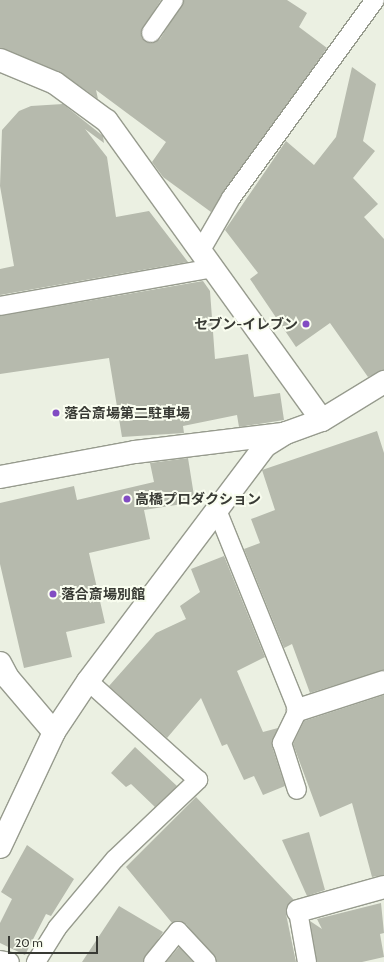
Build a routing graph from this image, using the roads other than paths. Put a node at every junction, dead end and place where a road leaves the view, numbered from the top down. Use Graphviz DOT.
graph roads {
  1 [pos="174,0"];
  2 [pos="375,0"];
  3 [pos="151,32"];
  4 [pos="0,60"];
  5 [pos="201,250"];
  6 [pos="214,268"];
  7 [pos="0,306"];
  8 [pos="384,382"];
  9 [pos="322,420"];
  10 [pos="286,433"];
  11 [pos="0,477"];
  12 [pos="217,510"];
  13 [pos="0,662"];
  14 [pos="88,682"];
  15 [pos="384,682"];
  16 [pos="298,710"];
  17 [pos="54,732"];
  18 [pos="297,790"];
  19 [pos="0,847"];
  20 [pos="384,887"];
  21 [pos="298,911"];
  22 [pos="0,960"];
  23 [pos="10,962"];
  24 [pos="36,962"];
  25 [pos="153,962"];
  26 [pos="207,962"];
  27 [pos="307,962"];
  1 -- 3 [label="lane"];
  2 -- 5 [label="lane"];
  4 -- 5 [label="street"];
  5 -- 6 [label="street"];
  6 -- 7 [label="lane"];
  6 -- 9 [label="street"];
  8 -- 9 [label="street"];
  9 -- 10 [label="street"];
  10 -- 11 [label="street"];
  10 -- 12 [label="street"];
  12 -- 14 [label="street"];
  12 -- 16 [label="lane"];
  13 -- 17 [label="street"];
  14 -- 17 [label="street"];
  14 -- 24 [label="lane"];
  15 -- 16 [label="street"];
  16 -- 18 [label="lane"];
  17 -- 19 [label="street"];
  20 -- 21 [label="street"];
  21 -- 27 [label="lane"];
  22 -- 23 [label="lane"];
  25 -- 26 [label="lane"];
}
